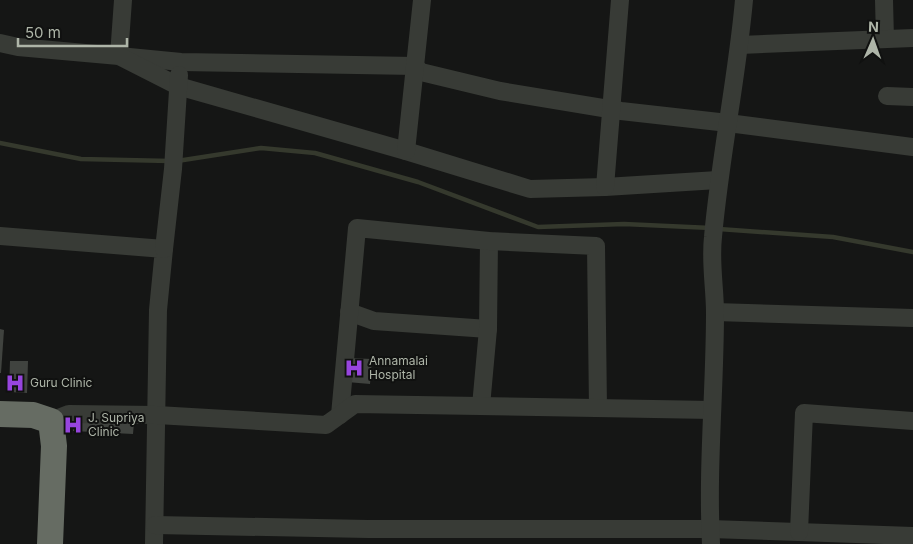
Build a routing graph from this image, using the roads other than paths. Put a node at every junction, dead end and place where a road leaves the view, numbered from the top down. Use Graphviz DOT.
graph roads {
  1 [pos="123,0"];
  2 [pos="422,0"];
  3 [pos="620,0"];
  4 [pos="744,0"];
  5 [pos="884,0"];
  6 [pos="913,38"];
  7 [pos="885,39"];
  8 [pos="0,43"];
  9 [pos="740,45"];
  10 [pos="119,56"];
  11 [pos="181,62"];
  12 [pos="415,66"];
  13 [pos="178,86"];
  14 [pos="887,96"];
  15 [pos="913,97"];
  16 [pos="611,109"];
  17 [pos="728,123"];
  18 [pos="913,147"];
  19 [pos="406,151"];
  20 [pos="718,180"];
  21 [pos="605,187"];
  22 [pos="0,236"];
  23 [pos="489,241"];
  24 [pos="164,249"];
  25 [pos="350,312"];
  26 [pos="715,312"];
  27 [pos="913,318"];
  28 [pos="488,329"];
  29 [pos="481,406"];
  30 [pos="598,408"];
  31 [pos="712,410"];
  32 [pos="0,414"];
  33 [pos="157,415"];
  34 [pos="340,415"];
  35 [pos="51,421"];
  36 [pos="913,421"];
  37 [pos="155,525"];
  38 [pos="799,532"];
  39 [pos="710,536"];
  40 [pos="913,536"];
  41 [pos="50,544"];
  42 [pos="154,544"];
  1 -- 10 [label="street"];
  2 -- 12 [label="street"];
  3 -- 16 [label="street"];
  4 -- 9 [label="street"];
  5 -- 7 [label="street"];
  6 -- 7 [label="street"];
  7 -- 9 [label="street"];
  8 -- 10 [label="street"];
  9 -- 17 [label="street"];
  10 -- 11 [label="street"];
  10 -- 13 [label="street"];
  11 -- 12 [label="street"];
  11 -- 13 [label="street"];
  12 -- 16 [label="street"];
  12 -- 19 [label="street"];
  13 -- 19 [label="street"];
  13 -- 24 [label="street"];
  14 -- 15 [label="street"];
  16 -- 17 [label="street"];
  16 -- 21 [label="street"];
  17 -- 18 [label="street"];
  17 -- 20 [label="street"];
  19 -- 21 [label="street"];
  20 -- 21 [label="street"];
  20 -- 26 [label="street"];
  22 -- 24 [label="street"];
  23 -- 25 [label="street"];
  23 -- 28 [label="street"];
  23 -- 30 [label="street"];
  24 -- 33 [label="street"];
  25 -- 28 [label="street"];
  25 -- 34 [label="street"];
  26 -- 27 [label="street"];
  26 -- 31 [label="street"];
  28 -- 29 [label="street"];
  29 -- 30 [label="street"];
  29 -- 34 [label="street"];
  30 -- 31 [label="street"];
  31 -- 39 [label="street"];
  32 -- 35 [label="highway"];
  33 -- 34 [label="street"];
  33 -- 35 [label="street"];
  33 -- 37 [label="street"];
  35 -- 41 [label="highway"];
  36 -- 38 [label="street"];
  37 -- 39 [label="street"];
  37 -- 42 [label="street"];
  38 -- 39 [label="street"];
  38 -- 40 [label="street"];
}
